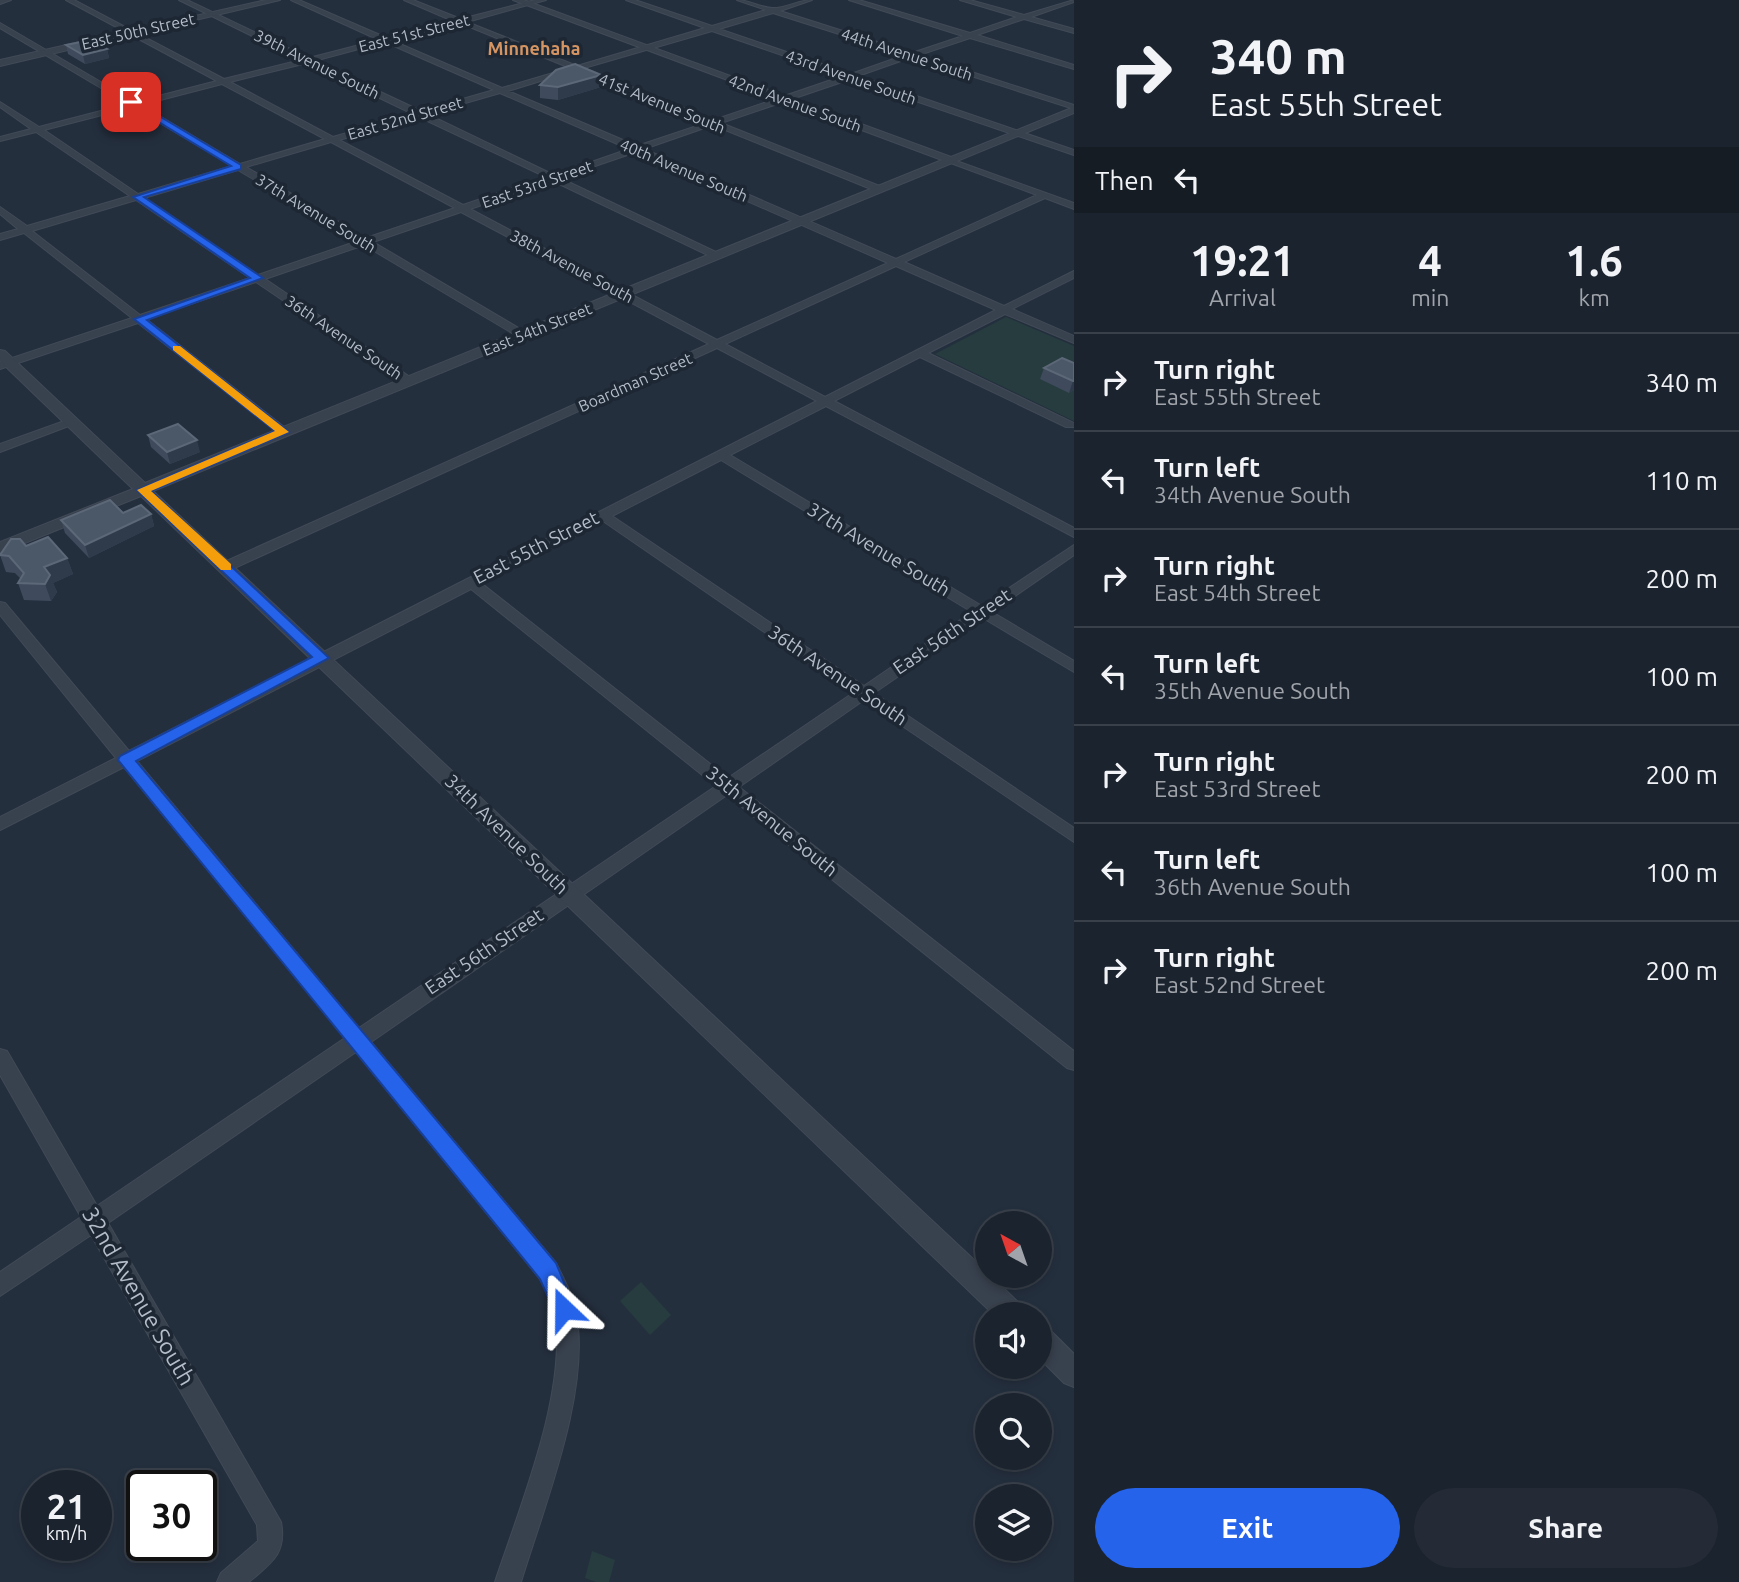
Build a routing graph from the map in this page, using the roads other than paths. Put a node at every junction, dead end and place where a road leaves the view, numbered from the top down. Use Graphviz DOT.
graph roads {
  1 [pos="8,0"];
  2 [pos="69,0"];
  3 [pos="183,0"];
  4 [pos="276,0"];
  5 [pos="294,0"];
  6 [pos="407,0"];
  7 [pos="517,0"];
  8 [pos="543,0"];
  9 [pos="629,0"];
  10 [pos="740,0"];
  11 [pos="809,0"];
  12 [pos="852,0"];
  13 [pos="963,0"];
  14 [pos="1074,0"];
  15 [pos="0,2"];
  16 [pos="527,4"];
  17 [pos="773,10"];
  18 [pos="213,14"];
  19 [pos="1024,17"];
  20 [pos="459,21"];
  21 [pos="0,25"];
  22 [pos="712,29"];
  23 [pos="1074,32"];
  24 [pos="132,33"];
  25 [pos="970,36"];
  26 [pos="386,40"];
  27 [pos="646,48"];
  28 [pos="46,52"];
  29 [pos="913,55"];
  30 [pos="308,60"];
  31 [pos="0,63"];
  32 [pos="1074,67"];
  33 [pos="576,68"];
  34 [pos="851,76"];
  35 [pos="224,81"];
  36 [pos="501,90"];
  37 [pos="785,99"];
  38 [pos="0,104"];
  39 [pos="134,104"];
  40 [pos="1074,108"];
  41 [pos="420,114"];
  42 [pos="714,123"];
  43 [pos="37,129"];
  44 [pos="1016,133"];
  45 [pos="0,139"];
  46 [pos="333,139"];
  47 [pos="637,150"];
  48 [pos="1074,153"];
  49 [pos="951,160"];
  50 [pos="238,167"];
  51 [pos="554,178"];
  52 [pos="879,189"];
  53 [pos="1045,195"];
  54 [pos="137,197"];
  55 [pos="1074,206"];
  56 [pos="464,209"];
  57 [pos="0,210"];
  58 [pos="802,221"];
  59 [pos="25,229"];
  60 [pos="0,236"];
  61 [pos="366,242"];
  62 [pos="717,256"];
  63 [pos="898,263"];
  64 [pos="1074,274"];
  65 [pos="258,278"];
  66 [pos="624,294"];
  67 [pos="1004,309"];
  68 [pos="139,319"];
  69 [pos="523,335"];
  70 [pos="1074,340"];
  71 [pos="719,344"];
  72 [pos="919,353"];
  73 [pos="3,361"];
  74 [pos="410,381"];
  75 [pos="824,401"];
  76 [pos="70,422"];
  77 [pos="1070,425"];
  78 [pos="284,432"];
  79 [pos="0,448"];
  80 [pos="719,454"];
  81 [pos="143,490"];
  82 [pos="601,514"];
  83 [pos="1074,533"];
  84 [pos="0,548"];
  85 [pos="1074,549"];
  86 [pos="225,567"];
  87 [pos="470,581"];
  88 [pos="0,606"];
  89 [pos="982,611"];
  90 [pos="322,658"];
  91 [pos="1074,667"];
  92 [pos="864,692"];
  93 [pos="126,760"];
  94 [pos="728,786"];
  95 [pos="0,824"];
  96 [pos="1074,836"];
  97 [pos="570,893"];
  98 [pos="357,1040"];
  99 [pos="0,1057"];
  100 [pos="1074,1062"];
  101 [pos="95,1220"];
  102 [pos="0,1285"];
  103 [pos="999,1302"];
  104 [pos="1052,1352"];
  105 [pos="1074,1373"];
  106 [pos="230,1582"];
  107 [pos="508,1582"];
  1 -- 15 [label="street"];
  2 -- 24 [label="street, 38th Avenue South"];
  3 -- 18 [label="street, 39th Avenue South"];
  4 -- 18 [label="street, East 50th Street"];
  5 -- 26 [label="street, 40th Avenue South"];
  6 -- 20 [label="street, 41st Avenue South"];
  7 -- 16 [label="street, 42nd Avenue South"];
  8 -- 16 [label="street, East 51st Street"];
  9 -- 22 [label="street, 43rd Avenue South"];
  10 -- 17 [label="street, 44th Avenue South"];
  11 -- 17 [label="street, East 52nd Street"];
  12 -- 25 [label="street"];
  13 -- 19 [label="street"];
  14 -- 19 [label="street, East 53rd Street"];
  16 -- 20 [label="street, East 51st Street"];
  16 -- 27 [label="street, 42nd Avenue South"];
  17 -- 22 [label="street, East 52nd Street"];
  17 -- 29 [label="street, 44th Avenue South"];
  18 -- 24 [label="street, East 50th Street"];
  18 -- 30 [label="street, 39th Avenue South"];
  19 -- 23 [label="street"];
  19 -- 25 [label="street, East 53rd Street"];
  20 -- 26 [label="street, East 51st Street"];
  20 -- 33 [label="street, 41st Avenue South"];
  21 -- 28 [label="street, 37th Avenue South"];
  22 -- 27 [label="street, East 52nd Street"];
  22 -- 34 [label="street, 43rd Avenue South"];
  24 -- 28 [label="street, East 50th Street"];
  24 -- 35 [label="street, 38th Avenue South"];
  25 -- 29 [label="street, East 53rd Street"];
  25 -- 32 [label="street"];
  26 -- 30 [label="street, East 51st Street"];
  26 -- 36 [label="street, 40th Avenue South"];
  27 -- 33 [label="street, East 52nd Street"];
  27 -- 37 [label="street, 42nd Avenue South"];
  28 -- 31 [label="street, East 50th Street"];
  28 -- 39 [label="street, 37th Avenue South"];
  29 -- 34 [label="street, East 53rd Street"];
  29 -- 40 [label="street, 44th Avenue South"];
  30 -- 35 [label="street, East 51st Street"];
  30 -- 41 [label="street, 39th Avenue South"];
  33 -- 36 [label="street, East 52nd Street"];
  33 -- 42 [label="street, 41st Avenue South"];
  34 -- 37 [label="street, East 53rd Street"];
  34 -- 44 [label="street, 43rd Avenue South"];
  35 -- 39 [label="street, East 51st Street"];
  35 -- 46 [label="street, 38th Avenue South"];
  36 -- 41 [label="street, East 52nd Street"];
  36 -- 47 [label="street, 40th Avenue South"];
  37 -- 42 [label="street, East 53rd Street"];
  37 -- 49 [label="street, 42nd Avenue South"];
  38 -- 43 [label="street, 36th Avenue South"];
  39 -- 43 [label="street, East 51st Street"];
  39 -- 50 [label="street, 37th Avenue South"];
  40 -- 44 [label="street, East 54th Street"];
  41 -- 46 [label="street, East 52nd Street"];
  41 -- 51 [label="street, 39th Avenue South"];
  42 -- 47 [label="street, East 53rd Street"];
  42 -- 52 [label="street, 41st Avenue South"];
  43 -- 45 [label="street, East 51st Street"];
  43 -- 54 [label="street, 36th Avenue South"];
  44 -- 48 [label="street, 43rd Avenue South"];
  44 -- 49 [label="street, East 54th Street"];
  46 -- 50 [label="street, East 52nd Street"];
  46 -- 56 [label="street, 38th Avenue South"];
  47 -- 51 [label="street, East 53rd Street"];
  47 -- 58 [label="street, 40th Avenue South"];
  49 -- 52 [label="street, East 54th Street"];
  49 -- 53 [label="street, 42nd Avenue South"];
  50 -- 54 [label="street, East 52nd Street"];
  50 -- 61 [label="street, 37th Avenue South"];
  51 -- 56 [label="street, East 53rd Street"];
  51 -- 62 [label="street, 39th Avenue South"];
  52 -- 58 [label="street, East 54th Street"];
  53 -- 55 [label="street, 42nd Avenue South"];
  53 -- 63 [label="street, Boardman Street"];
  54 -- 59 [label="street, East 52nd Street"];
  54 -- 65 [label="street, 36th Avenue South"];
  56 -- 61 [label="street, East 53rd Street"];
  56 -- 66 [label="street, 38th Avenue South"];
  57 -- 59 [label="street"];
  58 -- 62 [label="street, East 54th Street"];
  58 -- 63 [label="street, 40th Avenue South"];
  59 -- 60 [label="street, East 52nd Street"];
  59 -- 68 [label="street"];
  61 -- 65 [label="street, East 53rd Street"];
  61 -- 69 [label="street, 37th Avenue South"];
  62 -- 66 [label="street, East 54th Street"];
  63 -- 67 [label="street, 40th Avenue South"];
  63 -- 71 [label="street, Boardman Street"];
  64 -- 67 [label="street, East 55th Street"];
  65 -- 68 [label="street, East 53rd Street"];
  65 -- 74 [label="street, 36th Avenue South"];
  66 -- 69 [label="street, East 54th Street"];
  66 -- 71 [label="street, 38th Avenue South"];
  67 -- 70 [label="street, 40th Avenue South"];
  67 -- 72 [label="street, East 55th Street"];
  68 -- 73 [label="street, East 53rd Street"];
  68 -- 78 [label="street"];
  69 -- 74 [label="street, East 54th Street"];
  71 -- 75 [label="street, 38th Avenue South"];
  71 -- 86 [label="street, Boardman Street"];
  72 -- 75 [label="street, East 55th Street"];
  72 -- 77 [label="street"];
  73 -- 76 [label="street, 34th Avenue South"];
  74 -- 78 [label="street, East 54th Street"];
  75 -- 80 [label="street, East 55th Street"];
  75 -- 83 [label="street, 38th Avenue South"];
  76 -- 79 [label="street"];
  76 -- 81 [label="street, 34th Avenue South"];
  78 -- 81 [label="street, East 54th Street"];
  80 -- 82 [label="street, East 55th Street"];
  80 -- 89 [label="street, 37th Avenue South"];
  81 -- 84 [label="street, East 54th Street"];
  81 -- 86 [label="street, 34th Avenue South"];
  82 -- 87 [label="street, East 55th Street"];
  82 -- 92 [label="street, 36th Avenue South"];
  85 -- 89 [label="street, East 56th Street"];
  86 -- 90 [label="street, 34th Avenue South"];
  87 -- 90 [label="street, East 55th Street"];
  87 -- 94 [label="street, 35th Avenue South"];
  88 -- 93 [label="street"];
  89 -- 91 [label="street, 37th Avenue South"];
  89 -- 92 [label="street, East 56th Street"];
  90 -- 93 [label="street, East 55th Street"];
  90 -- 97 [label="street, 34th Avenue South"];
  92 -- 94 [label="street, East 56th Street"];
  92 -- 96 [label="street, 36th Avenue South"];
  93 -- 95 [label="street, East 55th Street"];
  93 -- 98 [label="street"];
  94 -- 97 [label="street, East 56th Street"];
  94 -- 100 [label="street, 35th Avenue South"];
  97 -- 98 [label="street, East 56th Street"];
  97 -- 103 [label="street, 34th Avenue South"];
  98 -- 101 [label="street, East 56th Street"];
  98 -- 107 [label="street"];
  99 -- 101 [label="street, 32nd Avenue South"];
  101 -- 102 [label="street, East 56th Street"];
  101 -- 106 [label="street, 32nd Avenue South"];
  104 -- 105 [label="street"];
}
